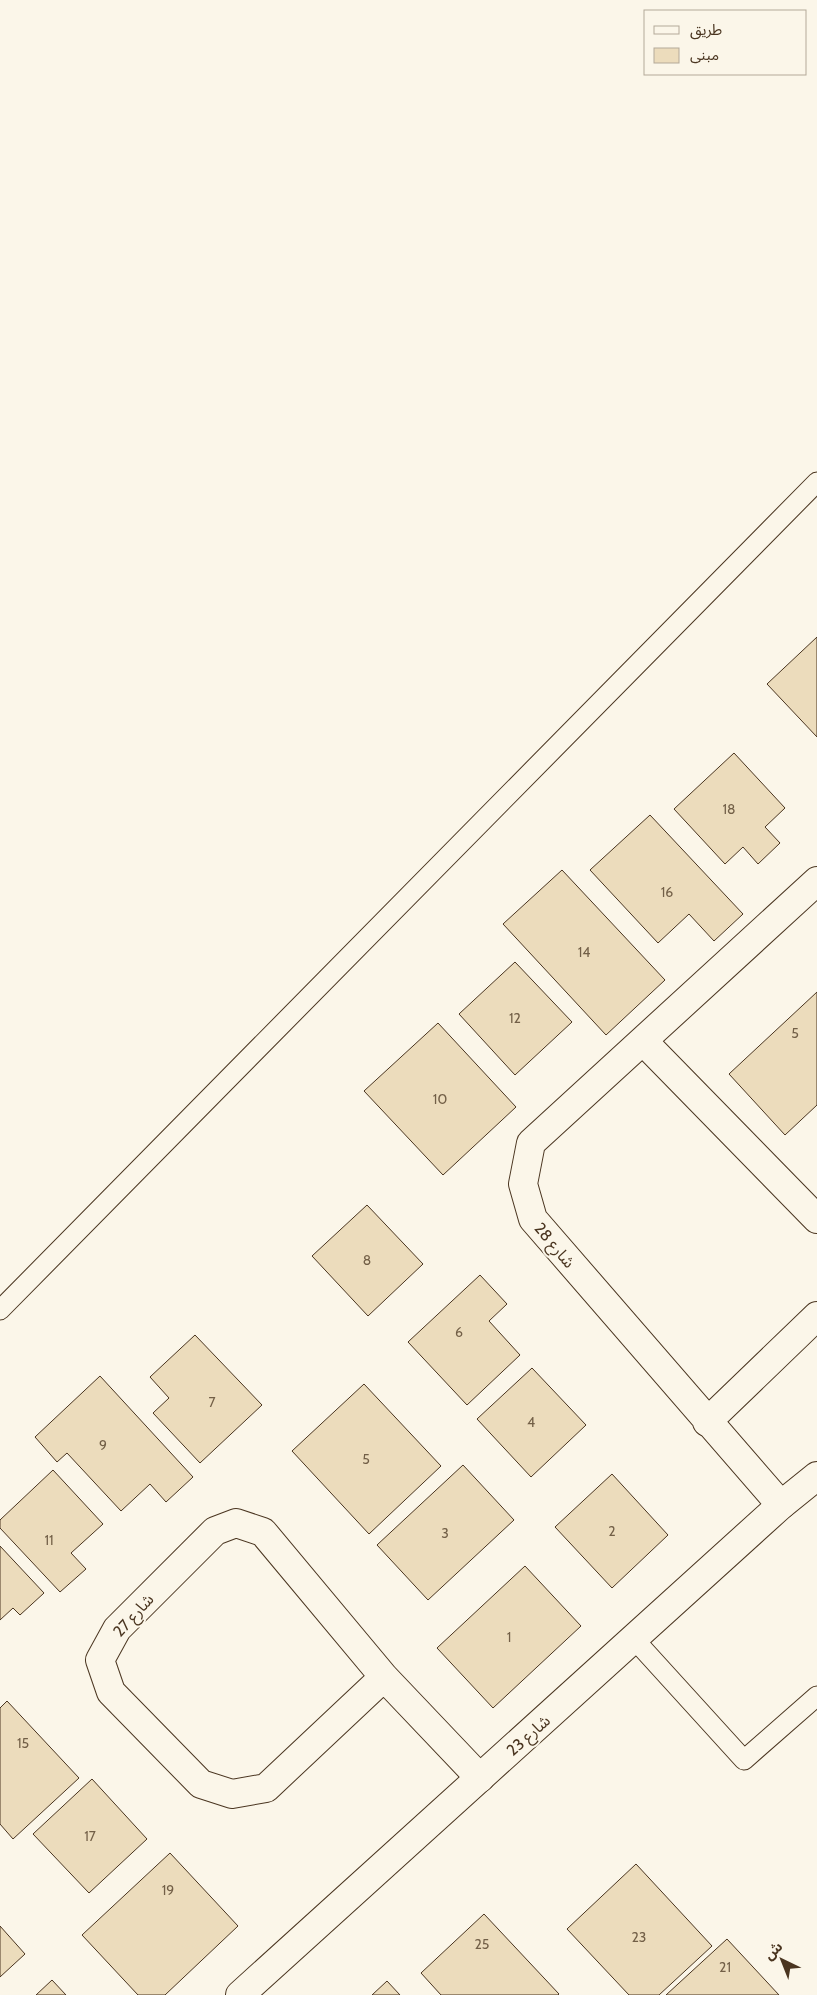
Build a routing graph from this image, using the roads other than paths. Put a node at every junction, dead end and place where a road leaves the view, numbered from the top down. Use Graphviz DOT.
graph roads {
  1 [pos="817,482"];
  2 [pos="817,881"];
  3 [pos="643,1041"];
  4 [pos="817,1219"];
  5 [pos="0,1310"];
  6 [pos="817,1316"];
  7 [pos="708,1422"];
  8 [pos="817,1476"];
  9 [pos="781,1505"];
  10 [pos="634,1639"];
  11 [pos="384,1677"];
  12 [pos="817,1696"];
  13 [pos="480,1778"];
  14 [pos="240,1995"];
  1 -- 5 [label="lane"];
  2 -- 3 [label="street, شارع 28"];
  3 -- 4 [label="street"];
  3 -- 7 [label="street, شارع 28"];
  6 -- 7 [label="street"];
  7 -- 9 [label="street, شارع 28"];
  8 -- 9 [label="street, شارع 23"];
  9 -- 10 [label="street, شارع 23"];
  10 -- 12 [label="lane"];
  10 -- 13 [label="street, شارع 23"];
  11 -- 11 [label="street, شارع 27"];
  11 -- 13 [label="street, شارع 27"];
  13 -- 14 [label="street, شارع 23"];
}
